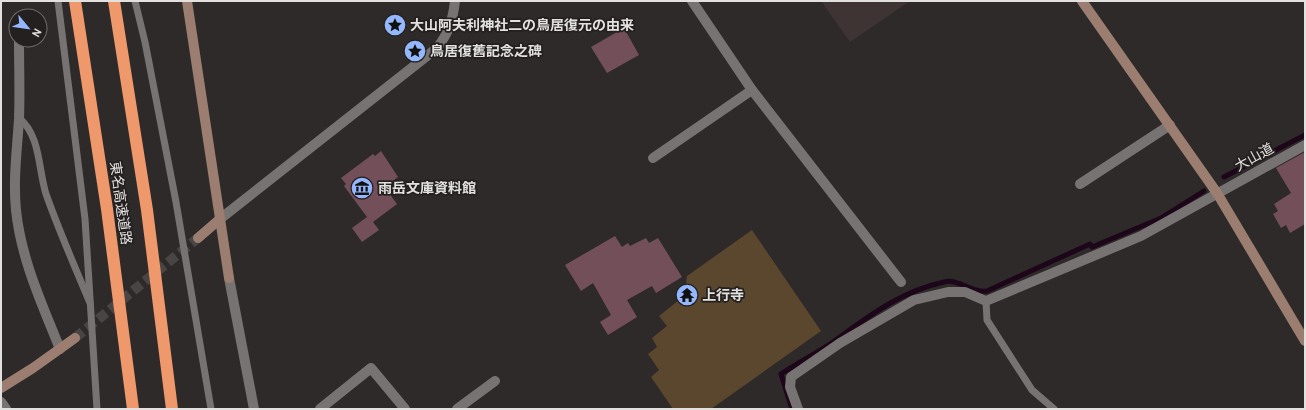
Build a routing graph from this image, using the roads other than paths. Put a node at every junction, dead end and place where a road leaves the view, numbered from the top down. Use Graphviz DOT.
graph roads {
  1 [pos="58,1"];
  2 [pos="75,1"];
  3 [pos="114,1"];
  4 [pos="135,1"];
  5 [pos="187,1"];
  6 [pos="455,1"];
  7 [pos="692,1"];
  8 [pos="1082,1"];
  9 [pos="19,48"];
  10 [pos="752,90"];
  11 [pos="19,118"];
  12 [pos="1170,125"];
  13 [pos="1305,145"];
  14 [pos="653,158"];
  15 [pos="1080,184"];
  16 [pos="1217,193"];
  17 [pos="220,219"];
  18 [pos="198,238"];
  19 [pos="901,282"];
  20 [pos="986,301"];
  21 [pos="92,309"];
  22 [pos="75,338"];
  23 [pos="1305,341"];
  24 [pos="60,349"];
  25 [pos="495,381"];
  26 [pos="1,388"];
  27 [pos="1,402"];
  28 [pos="6,409"];
  29 [pos="97,409"];
  30 [pos="133,409"];
  31 [pos="172,409"];
  32 [pos="211,409"];
  33 [pos="254,409"];
  34 [pos="320,409"];
  35 [pos="405,409"];
  36 [pos="457,409"];
  37 [pos="798,409"];
  38 [pos="1054,409"];
  1 -- 21 [label="lane"];
  2 -- 30 [label="highway, 東名高速道路"];
  3 -- 31 [label="highway, 東名高速道路"];
  4 -- 32 [label="lane"];
  5 -- 17 [label="street"];
  6 -- 17 [label="street"];
  7 -- 10 [label="street"];
  8 -- 12 [label="street"];
  9 -- 11 [label="street"];
  10 -- 14 [label="street"];
  10 -- 19 [label="street"];
  11 -- 21 [label="lane"];
  11 -- 24 [label="street"];
  12 -- 15 [label="street"];
  12 -- 16 [label="street"];
  13 -- 16 [label="street, 大山道"];
  16 -- 20 [label="street, 大山道"];
  16 -- 23 [label="street"];
  17 -- 18 [label="street"];
  17 -- 33 [label="street"];
  20 -- 37 [label="street"];
  20 -- 38 [label="lane"];
  21 -- 29 [label="lane"];
  22 -- 24 [label="street"];
  24 -- 26 [label="street"];
  25 -- 36 [label="street"];
  27 -- 28 [label="street"];
  34 -- 35 [label="street"];
}
